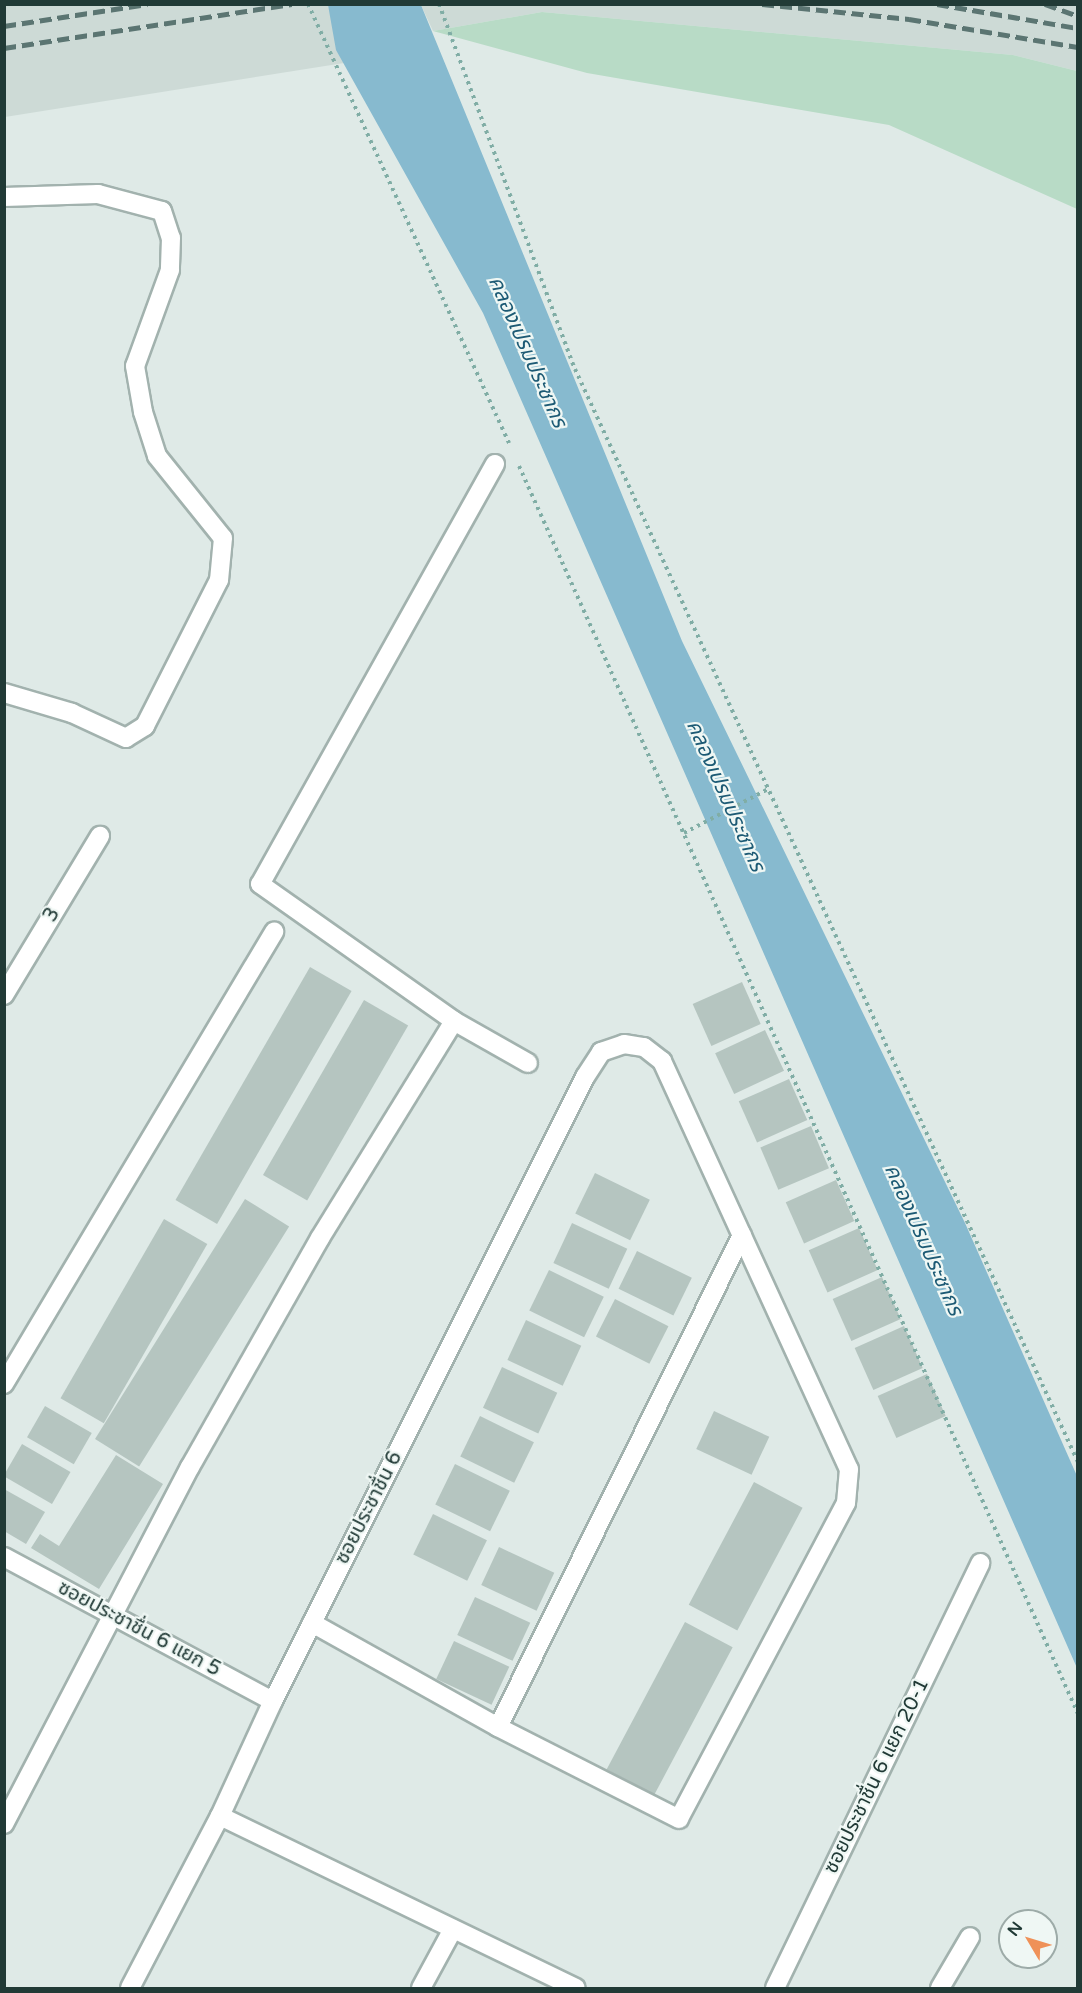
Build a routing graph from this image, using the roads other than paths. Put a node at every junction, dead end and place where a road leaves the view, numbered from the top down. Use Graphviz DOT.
graph roads {
  1 [pos="4,197"];
  2 [pos="495,464"];
  3 [pos="4,693"];
  4 [pos="100,836"];
  5 [pos="274,932"];
  6 [pos="4,995"];
  7 [pos="454,1021"];
  8 [pos="528,1063"];
  9 [pos="742,1235"];
  10 [pos="4,1384"];
  11 [pos="4,1557"];
  12 [pos="980,1563"];
  13 [pos="114,1615"];
  14 [pos="312,1623"];
  15 [pos="273,1701"];
  16 [pos="498,1727"];
  17 [pos="220,1816"];
  18 [pos="4,1824"];
  19 [pos="453,1929"];
  20 [pos="970,1937"];
  21 [pos="130,1989"];
  22 [pos="422,1989"];
  23 [pos="576,1989"];
  24 [pos="775,1989"];
  25 [pos="940,1989"];
  1 -- 3 [label="street"];
  2 -- 7 [label="street"];
  4 -- 6 [label="street, 3"];
  5 -- 10 [label="street"];
  7 -- 8 [label="street"];
  7 -- 13 [label="street"];
  9 -- 14 [label="street, ซอยประชาชื่น 6"];
  9 -- 16 [label="street"];
  9 -- 16 [label="street"];
  11 -- 13 [label="street, ซอยประชาชื่น 6 แยก 5"];
  12 -- 24 [label="street, ซอยประชาชื่น 6 แยก 20-1"];
  13 -- 15 [label="street, ซอยประชาชื่น 6 แยก 5"];
  13 -- 18 [label="street"];
  14 -- 15 [label="street, ซอยประชาชื่น 6"];
  14 -- 16 [label="street"];
  15 -- 17 [label="street, ซอยประชาชื่น 6"];
  17 -- 19 [label="street"];
  17 -- 21 [label="street, ซอยประชาชื่น 6"];
  19 -- 22 [label="street"];
  19 -- 23 [label="street"];
  20 -- 25 [label="street"];
}
